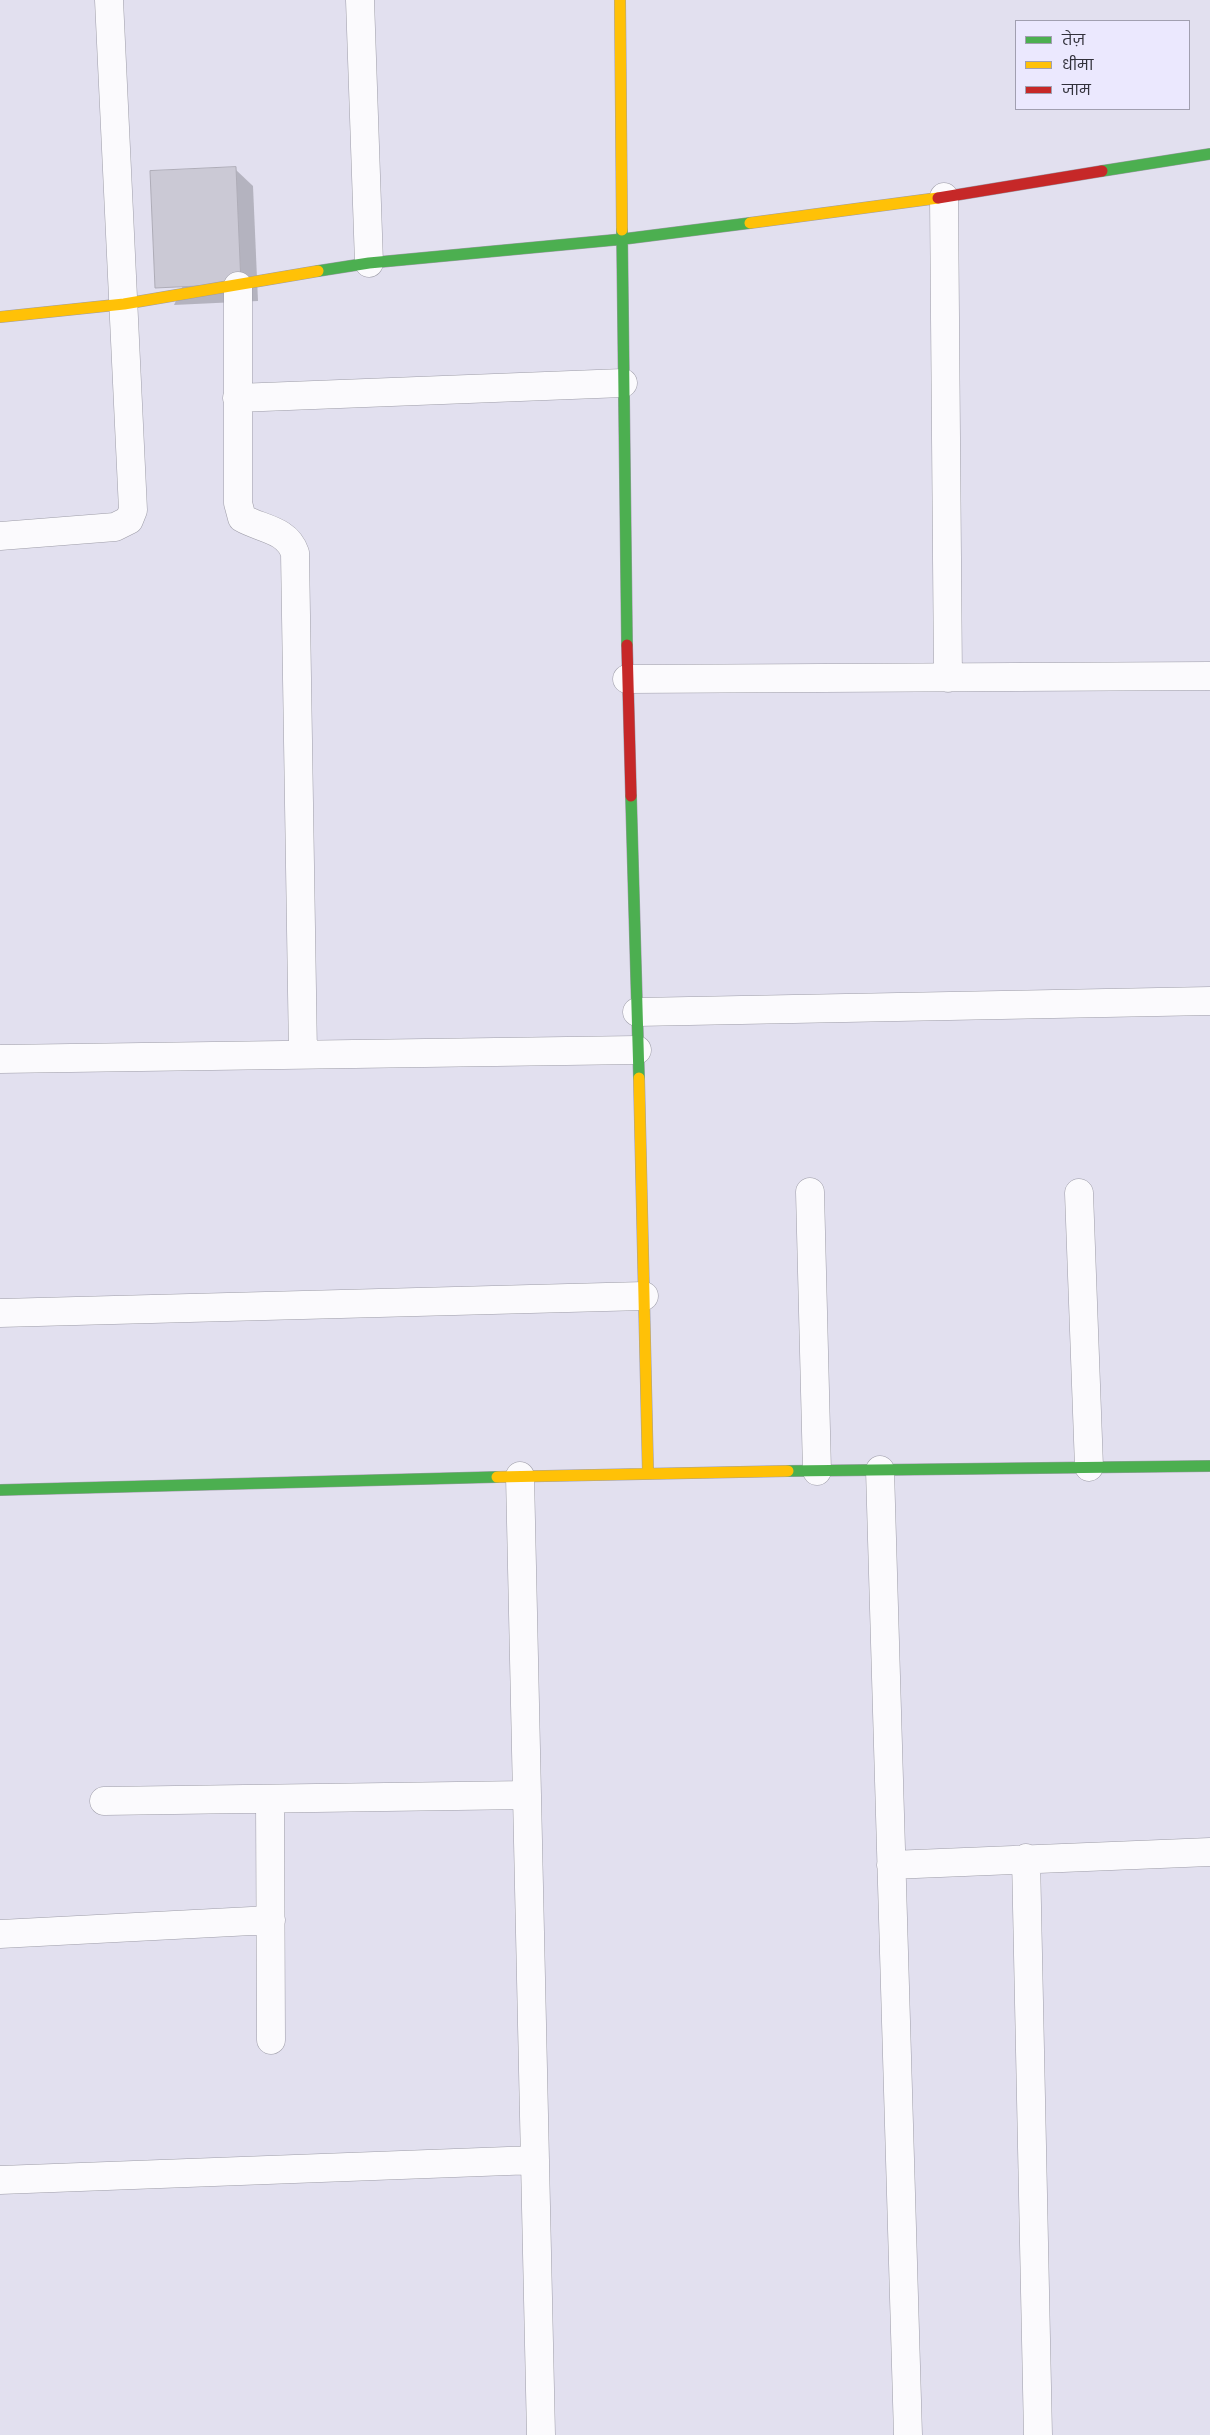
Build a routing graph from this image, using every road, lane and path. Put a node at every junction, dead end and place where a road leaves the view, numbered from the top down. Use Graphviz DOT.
graph roads {
  1 [pos="109,0"];
  2 [pos="360,0"];
  3 [pos="620,0"];
  4 [pos="1210,154"];
  5 [pos="944,197"];
  6 [pos="624,239"];
  7 [pos="369,263"];
  8 [pos="238,286"];
  9 [pos="124,304"];
  10 [pos="0,317"];
  11 [pos="622,383"];
  12 [pos="237,398"];
  13 [pos="0,536"];
  14 [pos="1210,676"];
  15 [pos="948,678"];
  16 [pos="627,679"];
  17 [pos="1210,1001"];
  18 [pos="637,1012"];
  19 [pos="637,1050"];
  20 [pos="303,1054"];
  21 [pos="0,1059"];
  22 [pos="810,1192"];
  23 [pos="1079,1193"];
  24 [pos="644,1296"];
  25 [pos="0,1313"];
  26 [pos="1210,1466"];
  27 [pos="1089,1467"];
  28 [pos="880,1470"];
  29 [pos="817,1471"];
  30 [pos="648,1473"];
  31 [pos="520,1476"];
  32 [pos="0,1490"];
  33 [pos="527,1795"];
  34 [pos="270,1799"];
  35 [pos="104,1801"];
  36 [pos="1210,1852"];
  37 [pos="1026,1858"];
  38 [pos="892,1865"];
  39 [pos="271,1920"];
  40 [pos="0,1934"];
  41 [pos="271,2040"];
  42 [pos="535,2160"];
  43 [pos="0,2180"];
  44 [pos="541,2435"];
  45 [pos="908,2435"];
  46 [pos="1038,2435"];
  1 -- 9 [label="street"];
  2 -- 7 [label="street"];
  3 -- 6 [label="street"];
  4 -- 5 [label="street"];
  5 -- 6 [label="street"];
  5 -- 15 [label="street"];
  6 -- 7 [label="street"];
  6 -- 11 [label="street"];
  7 -- 8 [label="street"];
  8 -- 9 [label="street"];
  8 -- 12 [label="street"];
  9 -- 10 [label="street"];
  9 -- 13 [label="street"];
  11 -- 12 [label="street"];
  11 -- 16 [label="street"];
  12 -- 20 [label="street"];
  14 -- 15 [label="street"];
  15 -- 16 [label="street"];
  16 -- 18 [label="street"];
  17 -- 18 [label="street"];
  18 -- 19 [label="street"];
  19 -- 20 [label="street"];
  19 -- 24 [label="street"];
  20 -- 21 [label="street"];
  22 -- 29 [label="street"];
  23 -- 27 [label="street"];
  24 -- 25 [label="street"];
  24 -- 30 [label="street"];
  26 -- 27 [label="street"];
  27 -- 28 [label="street"];
  28 -- 29 [label="street"];
  28 -- 38 [label="street"];
  29 -- 30 [label="street"];
  30 -- 31 [label="street"];
  31 -- 32 [label="street"];
  31 -- 33 [label="street"];
  33 -- 34 [label="street"];
  33 -- 42 [label="street"];
  34 -- 35 [label="street"];
  34 -- 39 [label="street"];
  36 -- 37 [label="street"];
  37 -- 38 [label="street"];
  37 -- 46 [label="street"];
  38 -- 45 [label="street"];
  39 -- 40 [label="street"];
  39 -- 41 [label="street"];
  42 -- 43 [label="street"];
  42 -- 44 [label="street"];
}
